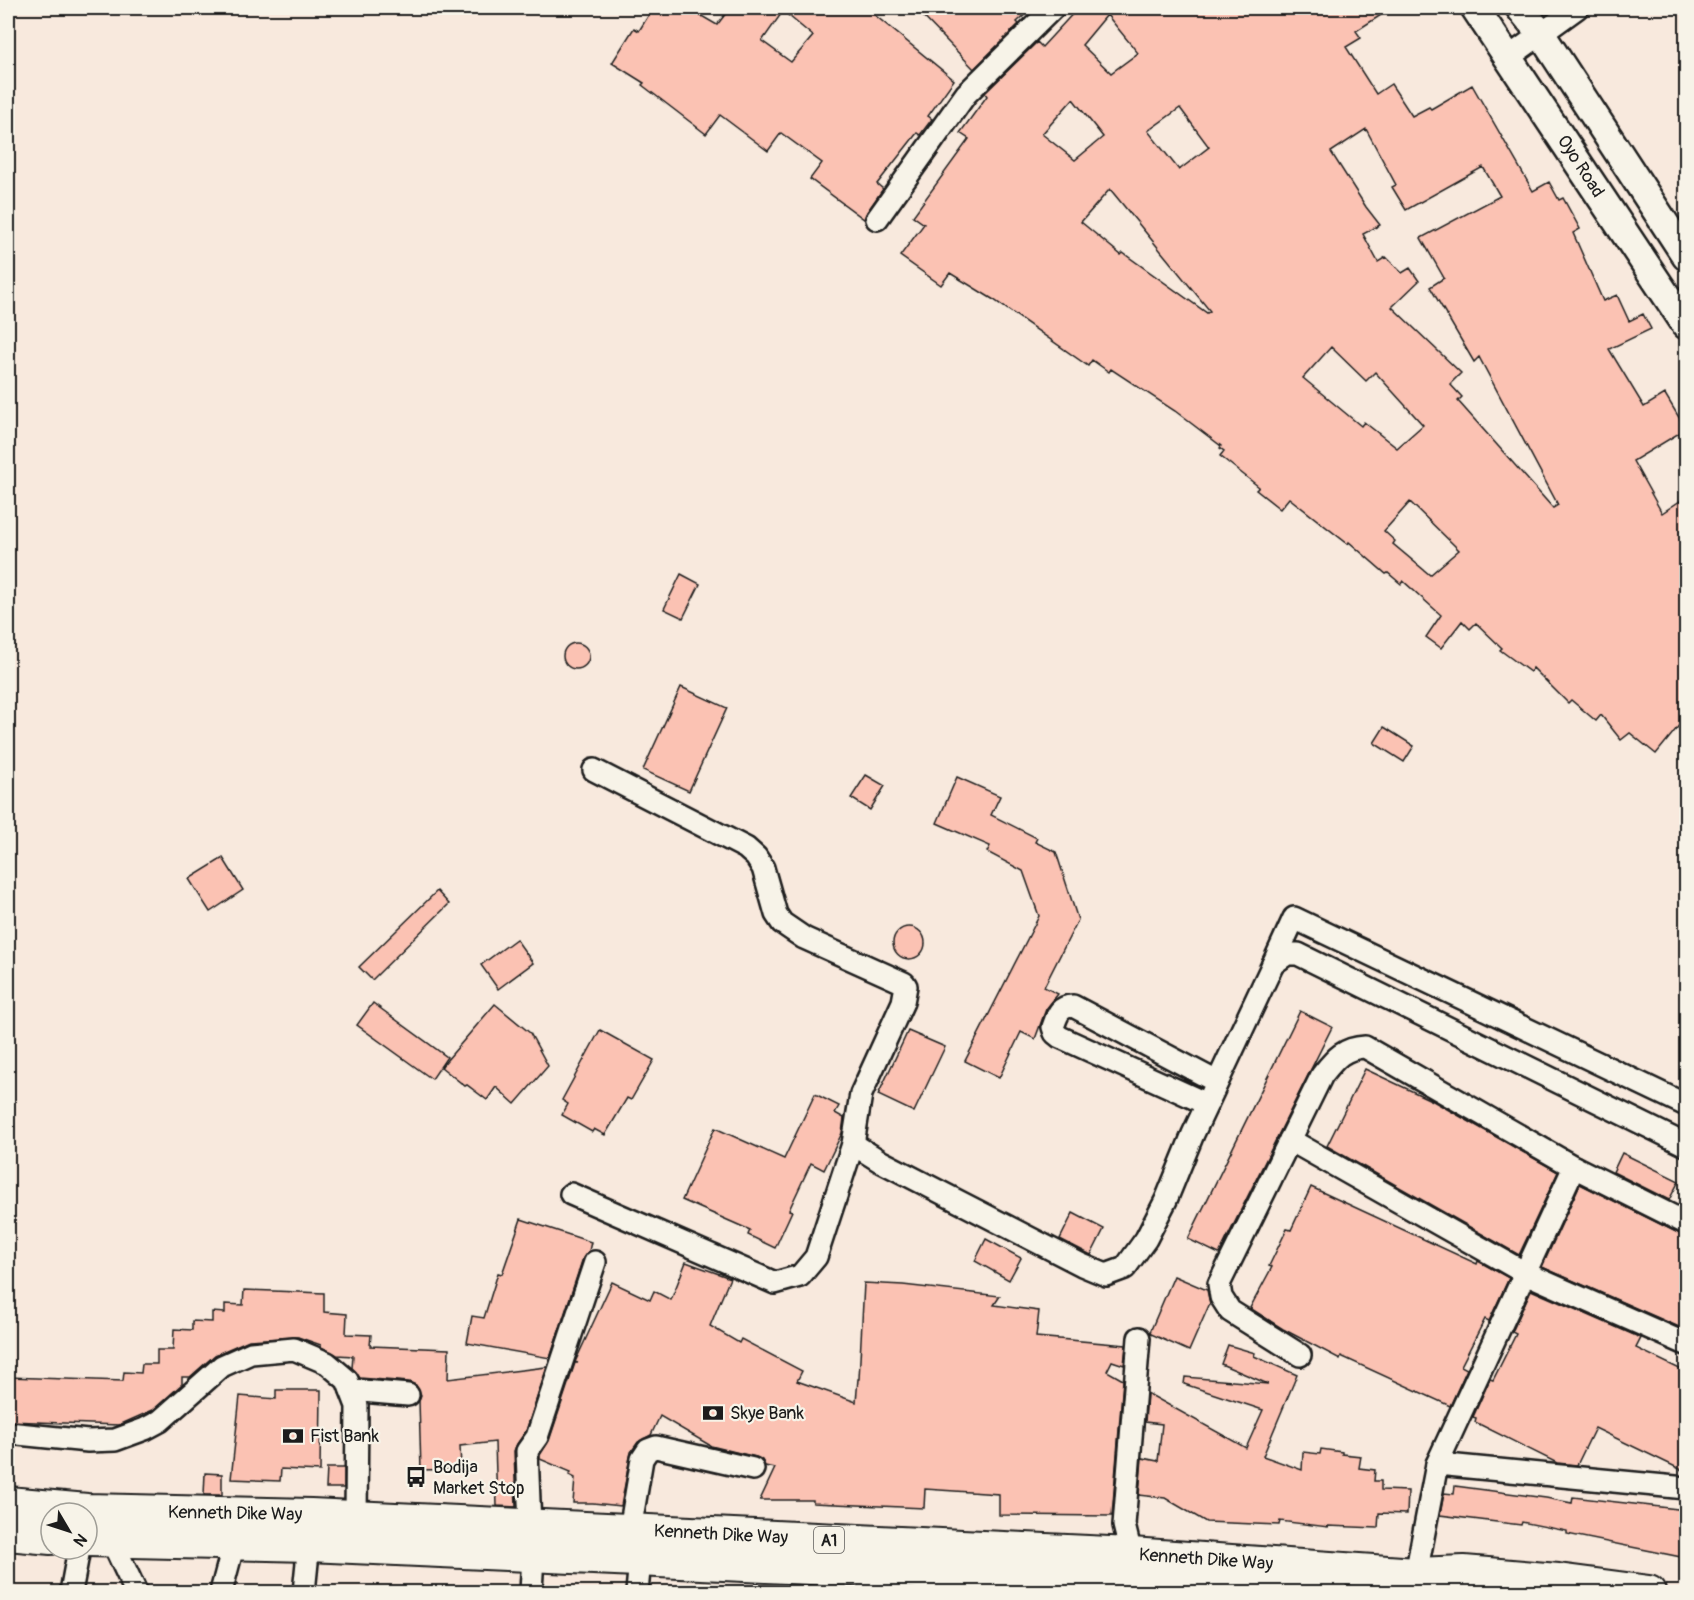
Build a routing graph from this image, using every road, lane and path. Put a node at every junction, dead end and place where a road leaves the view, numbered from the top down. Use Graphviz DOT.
graph roads {
  1 [pos="1475,8"];
  2 [pos="1577,8"];
  3 [pos="1046,10"];
  4 [pos="1531,17"];
  5 [pos="1509,57"];
  6 [pos="877,219"];
  7 [pos="1686,256"];
  8 [pos="1686,325"];
  9 [pos="594,770"];
  10 [pos="1273,964"];
  11 [pos="1217,1082"];
  12 [pos="1207,1104"];
  13 [pos="1686,1105"];
  14 [pos="1290,1140"];
  15 [pos="853,1144"];
  16 [pos="1686,1145"];
  17 [pos="1574,1167"];
  18 [pos="571,1194"];
  19 [pos="1686,1223"];
  20 [pos="595,1262"];
  21 [pos="1525,1273"];
  22 [pos="1139,1338"];
  23 [pos="1686,1344"];
  24 [pos="1300,1355"];
  25 [pos="351,1390"];
  26 [pos="408,1395"];
  27 [pos="8,1433"];
  28 [pos="1437,1464"];
  29 [pos="753,1469"];
  30 [pos="1686,1488"];
  31 [pos="8,1503"];
  32 [pos="356,1517"];
  33 [pos="310,1530"];
  34 [pos="630,1530"];
  35 [pos="8,1534"];
  36 [pos="39,1537"];
  37 [pos="100,1540"];
  38 [pos="532,1541"];
  39 [pos="234,1543"];
  40 [pos="1131,1554"];
  41 [pos="640,1560"];
  42 [pos="77,1561"];
  43 [pos="1416,1574"];
  44 [pos="927,1583"];
  45 [pos="1217,1590"];
  46 [pos="71,1593"];
  47 [pos="136,1593"];
  48 [pos="221,1593"];
  49 [pos="304,1593"];
  50 [pos="531,1593"];
  51 [pos="637,1593"];
  52 [pos="1331,1593"];
  53 [pos="1649,1593"];
  1 -- 5 [label="main road, Oyo Road"];
  2 -- 4 [label="street"];
  3 -- 6 [label="street"];
  4 -- 5 [label="street"];
  4 -- 7 [label="main road"];
  5 -- 8 [label="main road, Oyo Road"];
  9 -- 15 [label="street"];
  10 -- 11 [label="street"];
  10 -- 13 [label="street"];
  10 -- 16 [label="street"];
  11 -- 12 [label="street"];
  11 -- 12 [label="street"];
  12 -- 15 [label="street"];
  14 -- 17 [label="street"];
  14 -- 21 [label="street"];
  14 -- 24 [label="street"];
  15 -- 18 [label="street"];
  17 -- 19 [label="street"];
  17 -- 21 [label="street"];
  20 -- 38 [label="street"];
  21 -- 23 [label="street"];
  21 -- 28 [label="street"];
  22 -- 40 [label="street"];
  25 -- 26 [label="street"];
  25 -- 27 [label="street"];
  25 -- 32 [label="street"];
  28 -- 30 [label="street"];
  28 -- 43 [label="street"];
  29 -- 34 [label="street"];
  31 -- 33 [label="highway, Kenneth Dike Way / A1"];
  32 -- 33 [label="highway, Kenneth Dike Way / A1"];
  32 -- 38 [label="highway, Kenneth Dike Way / A1"];
  33 -- 38 [label="highway, Kenneth Dike Way / A1"];
  33 -- 39 [label="highway, Kenneth Dike Way / A1"];
  33 -- 49 [label="street"];
  34 -- 38 [label="highway, Kenneth Dike Way / A1"];
  34 -- 40 [label="highway, Kenneth Dike Way / A1"];
  35 -- 36 [label="highway"];
  37 -- 39 [label="highway, Kenneth Dike Way / A1"];
  37 -- 47 [label="street"];
  38 -- 41 [label="highway, Kenneth Dike Way / A1"];
  38 -- 50 [label="street"];
  39 -- 48 [label="street"];
  40 -- 43 [label="highway, Kenneth Dike Way / A1"];
  41 -- 44 [label="highway, Kenneth Dike Way / A1"];
  41 -- 51 [label="street"];
  42 -- 46 [label="street"];
  43 -- 53 [label="highway, Kenneth Dike Way / A1"];
  44 -- 45 [label="highway, Kenneth Dike Way / A1"];
  45 -- 52 [label="highway, Kenneth Dike Way / A1"];
}
